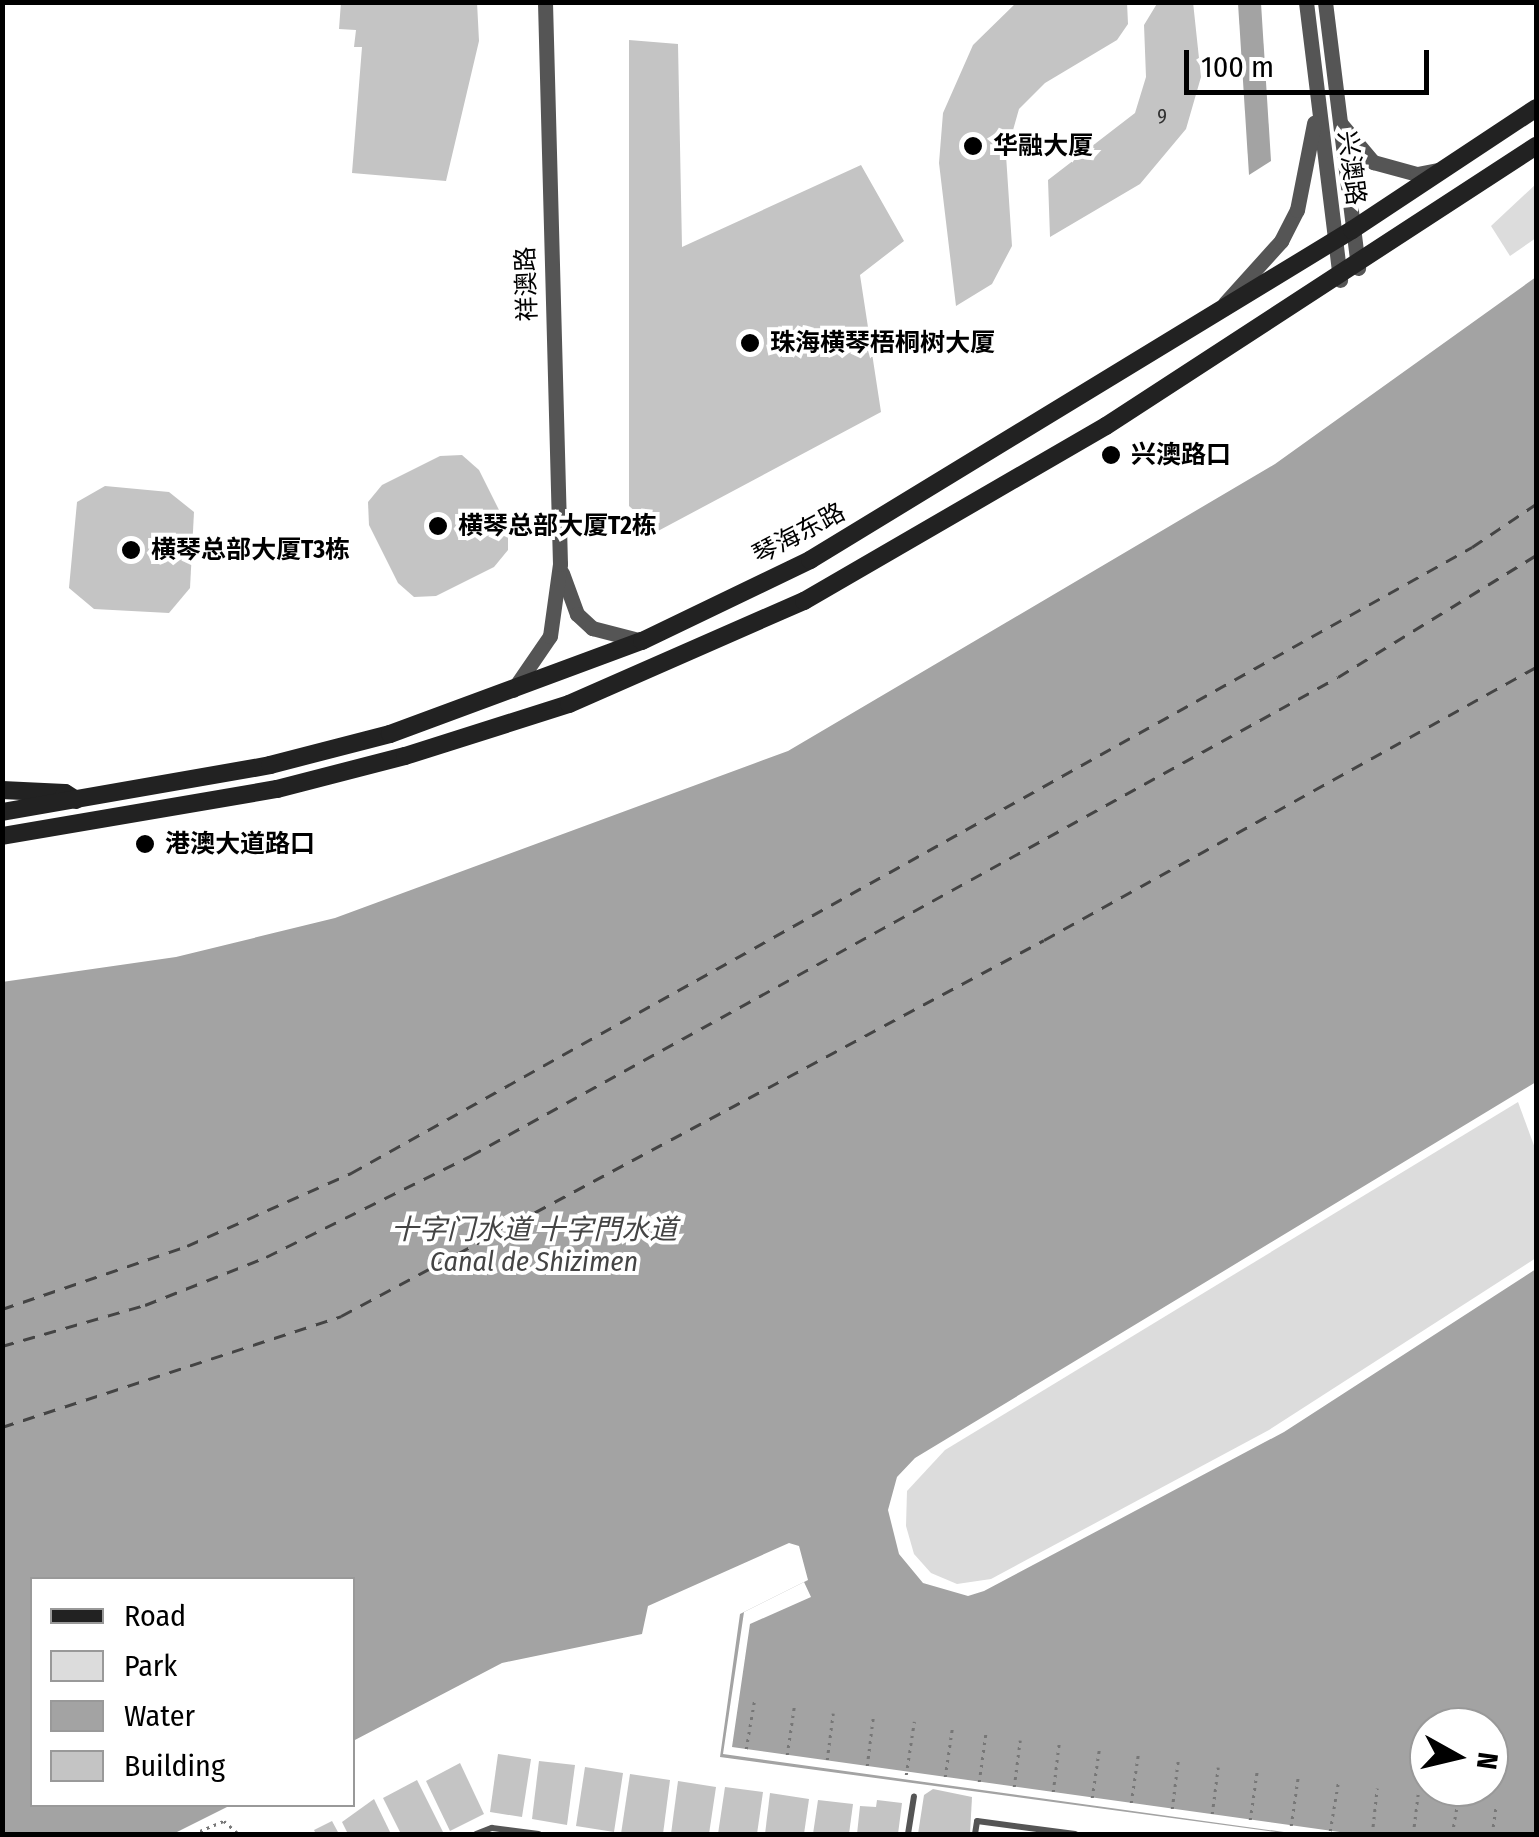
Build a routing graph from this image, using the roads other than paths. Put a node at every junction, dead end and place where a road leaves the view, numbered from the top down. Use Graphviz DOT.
graph roads {
  1 [pos="545,2"];
  2 [pos="1306,2"];
  3 [pos="1325,2"];
  4 [pos="1317,99"];
  5 [pos="1536,108"];
  6 [pos="1336,118"];
  7 [pos="1536,146"];
  8 [pos="1446,168"];
  9 [pos="1352,230"];
  10 [pos="1335,239"];
  11 [pos="1358,268"];
  12 [pos="1340,280"];
  13 [pos="1216,313"];
  14 [pos="560,564"];
  15 [pos="642,641"];
  16 [pos="513,690"];
  17 [pos="2,790"];
  18 [pos="77,801"];
  19 [pos="2,812"];
  20 [pos="2,836"];
  21 [pos="914,1796"];
  22 [pos="476,1834"];
  23 [pos="540,1834"];
  24 [pos="908,1834"];
  25 [pos="975,1834"];
  26 [pos="1076,1834"];
  1 -- 14 [label="street, 祥澳路"];
  2 -- 4 [label="street, 兴澳路"];
  3 -- 6 [label="street, 兴澳路"];
  4 -- 10 [label="street, 兴澳路"];
  4 -- 13 [label="street"];
  5 -- 8 [label="main road, 琴海东路"];
  6 -- 8 [label="street"];
  6 -- 9 [label="street, 兴澳路"];
  7 -- 11 [label="main road"];
  8 -- 9 [label="main road, 琴海东路"];
  9 -- 10 [label="main road, 琴海东路"];
  9 -- 11 [label="street, 兴澳路"];
  10 -- 12 [label="street, 兴澳路"];
  10 -- 13 [label="main road, 琴海东路"];
  11 -- 12 [label="main road"];
  12 -- 20 [label="main road"];
  13 -- 15 [label="main road, 琴海东路"];
  14 -- 15 [label="street, 祥澳路"];
  14 -- 16 [label="street, 祥澳路"];
  15 -- 16 [label="main road, 琴海东路"];
  16 -- 18 [label="main road, 琴海东路"];
  17 -- 18 [label="main road"];
  18 -- 19 [label="main road, 琴海东路"];
  21 -- 24 [label="lane"];
  22 -- 23 [label="lane"];
  25 -- 26 [label="lane"];
}
